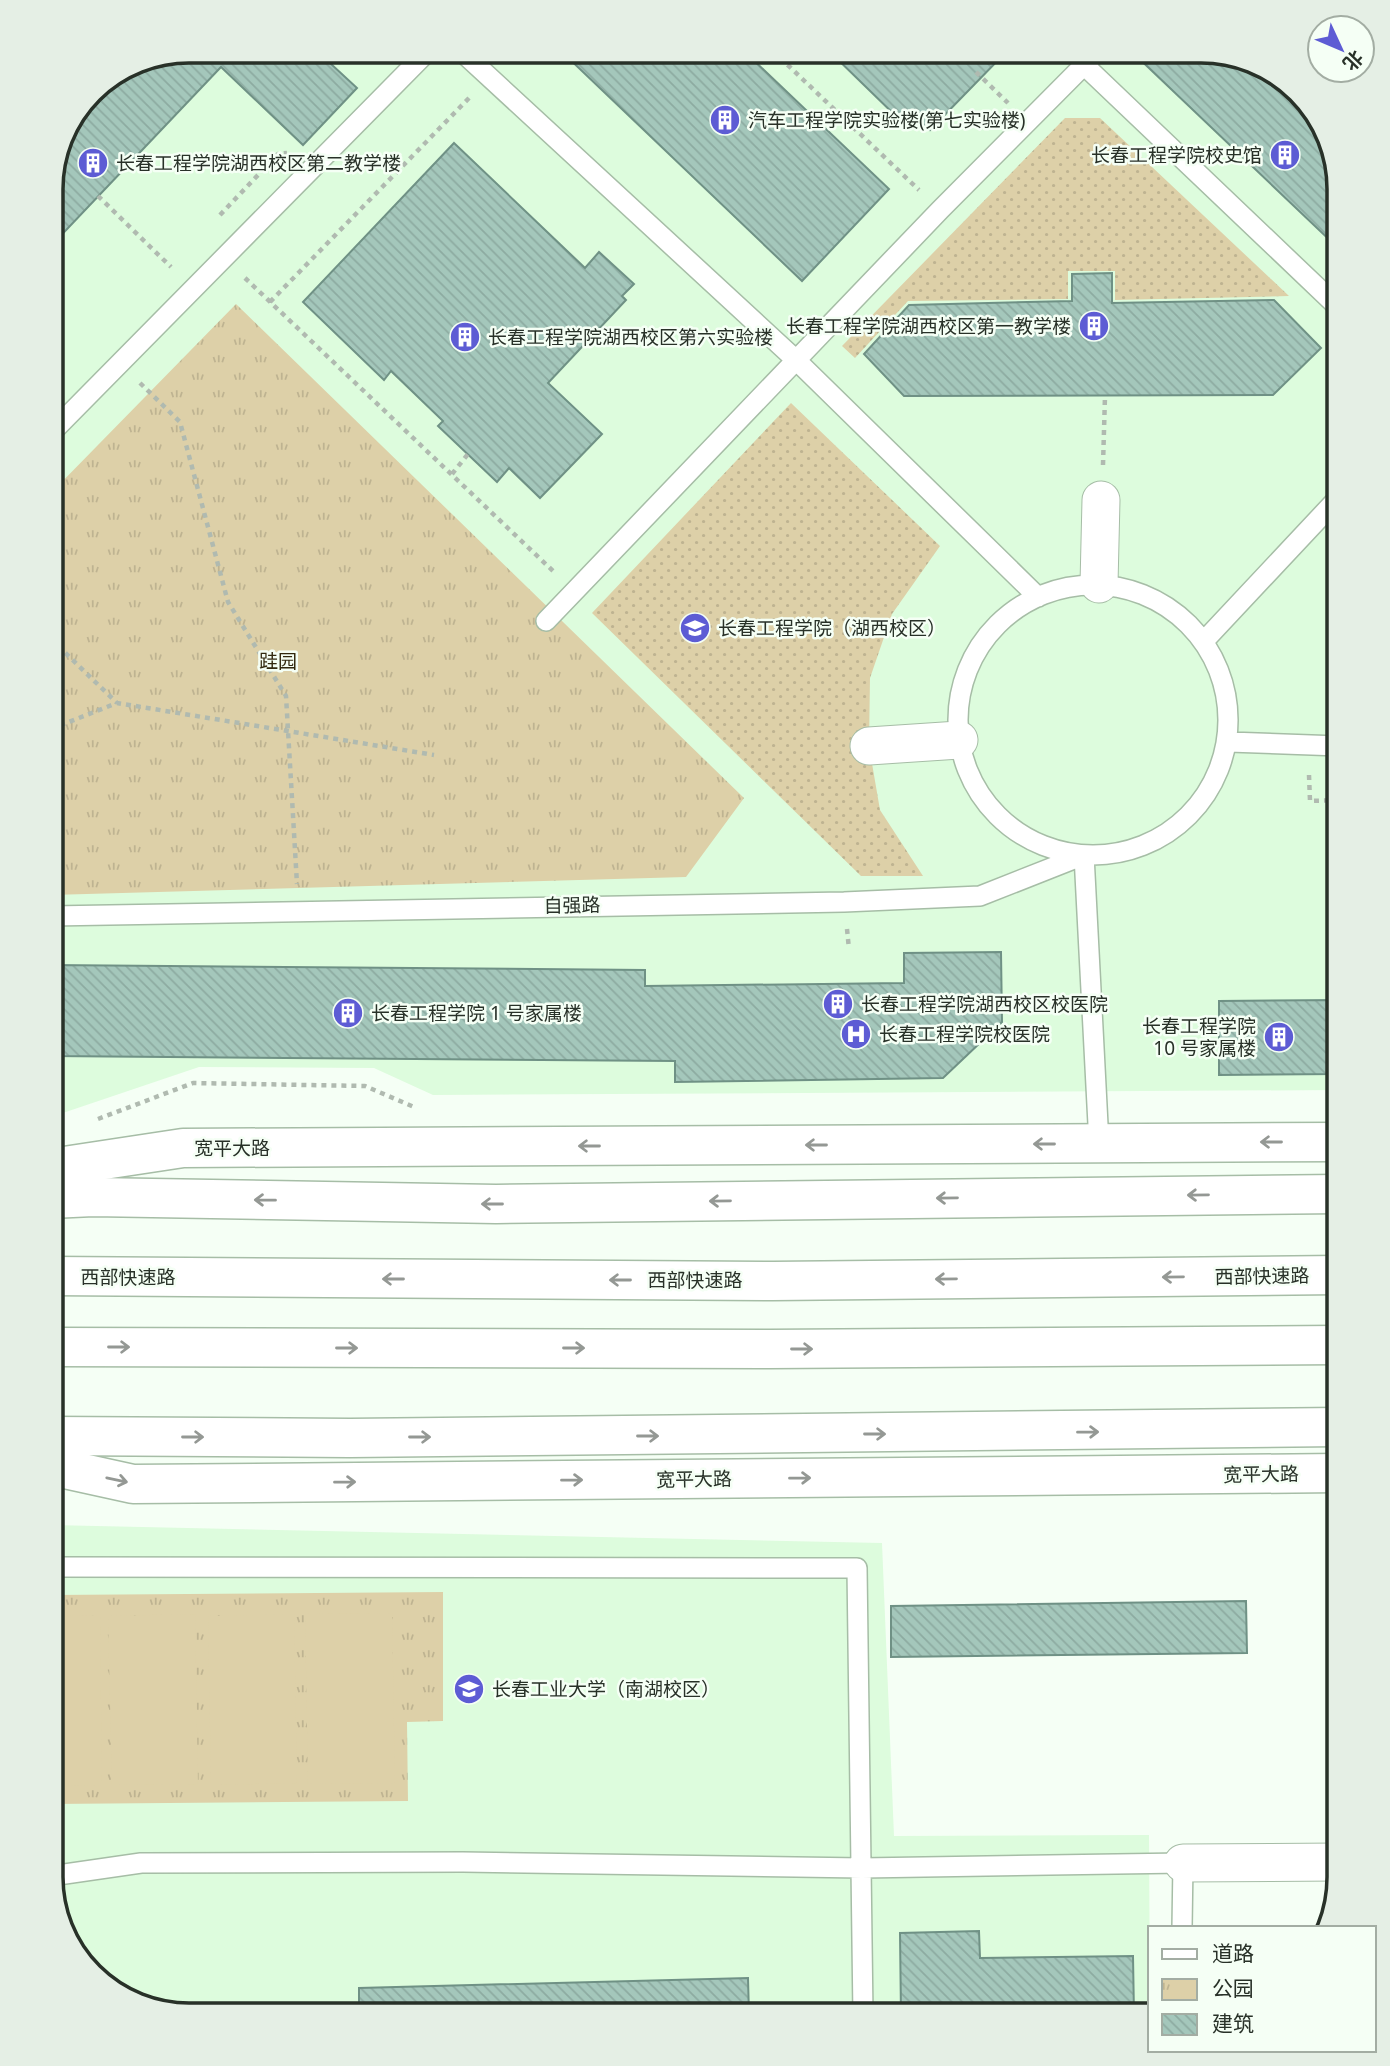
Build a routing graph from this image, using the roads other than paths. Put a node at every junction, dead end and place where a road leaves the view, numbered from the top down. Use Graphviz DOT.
graph roads {
  1 [pos="416,63"];
  2 [pos="474,63"];
  3 [pos="1086,63"];
  4 [pos="1096,63"];
  5 [pos="1327,295"];
  6 [pos="796,360"];
  7 [pos="63,421"];
  8 [pos="1101,500"];
  9 [pos="1327,518"];
  10 [pos="1099,584"];
  11 [pos="1038,597"];
  12 [pos="546,621"];
  13 [pos="1204,641"];
  14 [pos="959,740"];
  15 [pos="1229,742"];
  16 [pos="869,746"];
  17 [pos="1327,746"];
  18 [pos="1084,855"];
  19 [pos="63,916"];
  20 [pos="1327,1142"];
  21 [pos="1099,1144"];
  22 [pos="63,1166"];
  23 [pos="1327,1194"];
  24 [pos="63,1198"];
  25 [pos="1327,1275"];
  26 [pos="63,1276"];
  27 [pos="1327,1345"];
  28 [pos="63,1347"];
  29 [pos="1327,1427"];
  30 [pos="63,1436"];
  31 [pos="63,1469"];
  32 [pos="1327,1473"];
  33 [pos="63,1567"];
  34 [pos="1327,1862"];
  35 [pos="1183,1863"];
  36 [pos="862,1868"];
  37 [pos="63,1874"];
  38 [pos="1182,1926"];
  39 [pos="863,2003"];
  1 -- 7 [label="lane"];
  2 -- 6 [label="lane"];
  3 -- 6 [label="lane"];
  4 -- 5 [label="lane"];
  6 -- 11 [label="lane"];
  6 -- 12 [label="lane"];
  8 -- 10 [label="street"];
  9 -- 13 [label="lane"];
  10 -- 11 [label="lane"];
  10 -- 13 [label="lane"];
  11 -- 14 [label="lane"];
  13 -- 15 [label="lane"];
  14 -- 16 [label="street"];
  14 -- 18 [label="lane"];
  15 -- 17 [label="lane"];
  15 -- 18 [label="lane"];
  18 -- 19 [label="lane, 自强路"];
  18 -- 21 [label="lane"];
  20 -- 21 [label="main road, 宽平大路, one-way"];
  21 -- 22 [label="main road, 宽平大路, one-way"];
  23 -- 24 [label="main road, one-way"];
  25 -- 26 [label="main road, 西部快速路, one-way"];
  28 -- 27 [label="main road, one-way"];
  30 -- 29 [label="main road, one-way"];
  31 -- 32 [label="main road, 宽平大路, one-way"];
  33 -- 36 [label="lane"];
  34 -- 35 [label="street"];
  35 -- 36 [label="lane"];
  35 -- 38 [label="lane"];
  36 -- 37 [label="lane"];
  36 -- 39 [label="lane"];
}
